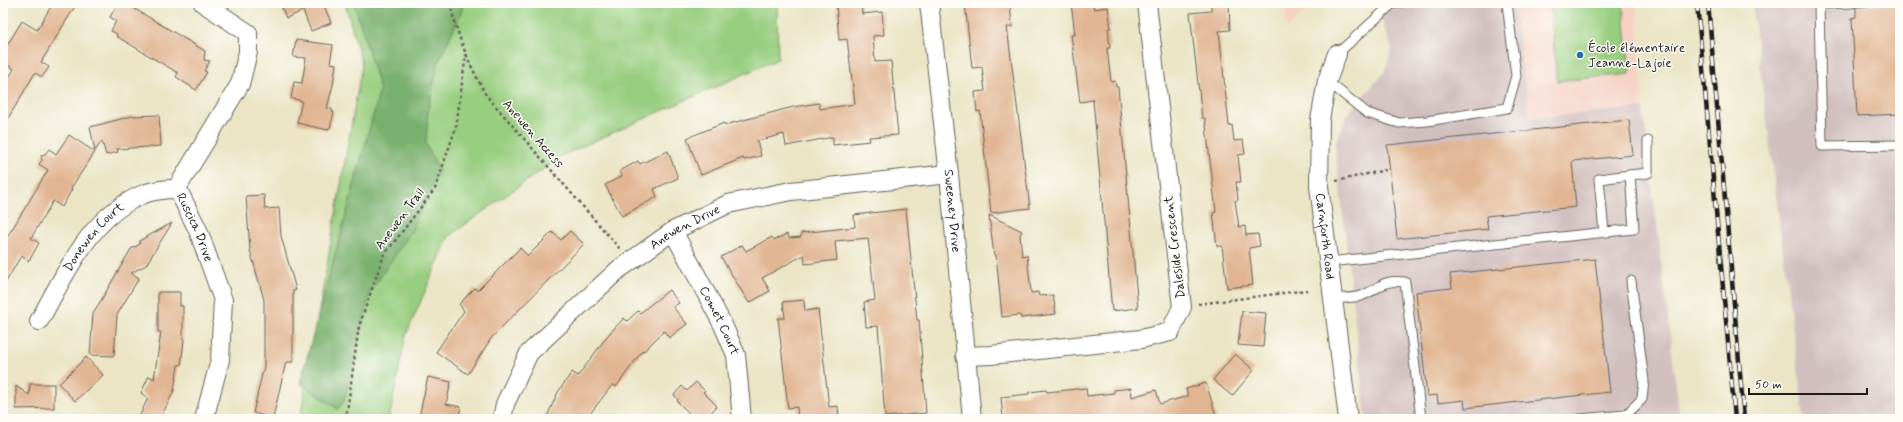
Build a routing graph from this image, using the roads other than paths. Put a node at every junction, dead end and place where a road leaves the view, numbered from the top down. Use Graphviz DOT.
graph roads {
  1 [pos="203,3"];
  2 [pos="929,3"];
  3 [pos="1147,3"];
  4 [pos="1399,3"];
  5 [pos="1508,3"];
  6 [pos="1852,3"];
  7 [pos="1337,54"];
  8 [pos="1327,81"];
  9 [pos="1648,141"];
  10 [pos="1900,145"];
  11 [pos="949,174"];
  12 [pos="1630,175"];
  13 [pos="177,188"];
  14 [pos="673,231"];
  15 [pos="1604,232"];
  16 [pos="1329,262"];
  17 [pos="1631,281"];
  18 [pos="1333,299"];
  19 [pos="38,321"];
  20 [pos="965,356"];
  21 [pos="204,419"];
  22 [pos="502,419"];
  23 [pos="742,419"];
  24 [pos="972,419"];
  25 [pos="1348,419"];
  26 [pos="1421,419"];
  27 [pos="1580,419"];
  1 -- 13 [label="street, Ruscica Drive"];
  2 -- 11 [label="street, Sweeney Drive"];
  3 -- 20 [label="street, Daleside Crescent"];
  4 -- 7 [label="lane"];
  5 -- 8 [label="lane"];
  6 -- 10 [label="lane"];
  7 -- 8 [label="street, Carnforth Road"];
  8 -- 16 [label="street, Carnforth Road"];
  9 -- 12 [label="lane"];
  11 -- 14 [label="street, Anewen Drive"];
  11 -- 20 [label="street, Sweeney Drive"];
  12 -- 15 [label="lane"];
  12 -- 15 [label="lane"];
  13 -- 19 [label="street, Donewen Court"];
  13 -- 21 [label="street, Ruscica Drive"];
  14 -- 22 [label="street, Anewen Drive"];
  14 -- 23 [label="street, Comet Court"];
  15 -- 16 [label="lane"];
  16 -- 18 [label="street, Carnforth Road"];
  17 -- 27 [label="lane"];
  18 -- 25 [label="street, Carnforth Road"];
  18 -- 26 [label="lane"];
  20 -- 24 [label="street, Sweeney Drive"];
}
